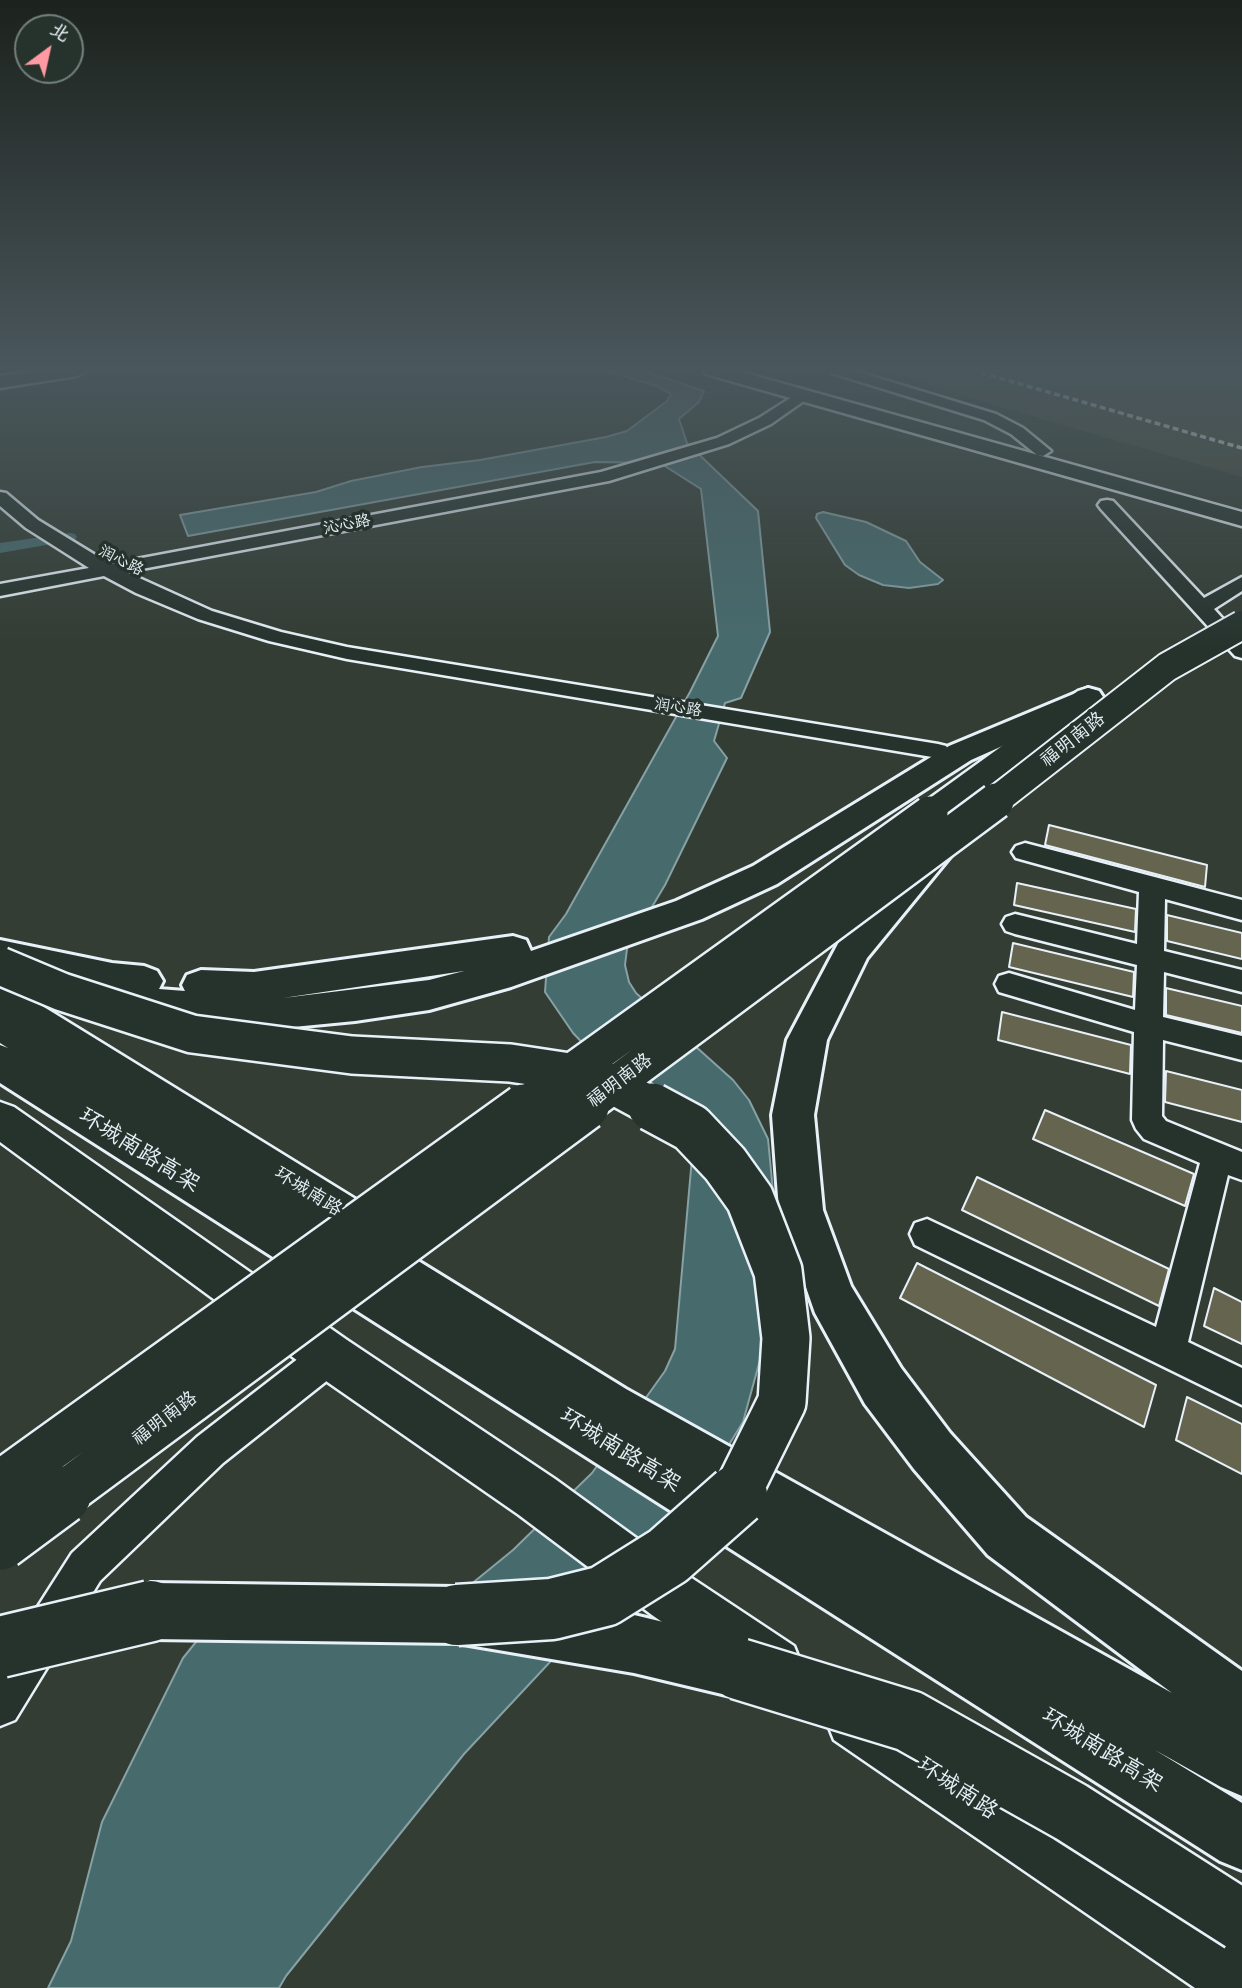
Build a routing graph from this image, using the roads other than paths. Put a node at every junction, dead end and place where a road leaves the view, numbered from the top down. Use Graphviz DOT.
graph roads {
  1 [pos="655,463"];
  2 [pos="1043,463"];
  3 [pos="1083,463"];
  4 [pos="0,476"];
  5 [pos="0,497"];
  6 [pos="1107,505"];
  7 [pos="1242,508"];
  8 [pos="1242,519"];
  9 [pos="128,566"];
  10 [pos="106,570"];
  11 [pos="1242,583"];
  12 [pos="0,590"];
  13 [pos="1242,607"];
  14 [pos="1202,608"];
  15 [pos="1241,643"];
  16 [pos="419,664"];
  17 [pos="1088,696"];
  18 [pos="938,751"];
  19 [pos="952,835"];
  20 [pos="1025,852"];
  21 [pos="1152,887"];
  22 [pos="689,910"];
  23 [pos="1242,910"];
  24 [pos="1015,924"];
  25 [pos="0,954"];
  26 [pos="1150,958"];
  27 [pos="0,966"];
  28 [pos="1242,981"];
  29 [pos="1009,984"];
  30 [pos="62,992"];
  31 [pos="0,998"];
  32 [pos="0,1023"];
  33 [pos="1149,1025"];
  34 [pos="1242,1048"];
  35 [pos="0,1062"];
  36 [pos="0,1119"];
  37 [pos="1229,1161"];
  38 [pos="927,1234"];
  39 [pos="1168,1351"];
  40 [pos="330,1356"];
  41 [pos="1242,1387"];
  42 [pos="0,1484"];
  43 [pos="0,1541"];
  44 [pos="457,1615"];
  45 [pos="0,1647"];
  46 [pos="0,1705"];
  47 [pos="1242,1705"];
  48 [pos="1242,1735"];
  49 [pos="1242,1766"];
  50 [pos="1242,1839"];
  51 [pos="1242,1921"];
  52 [pos="1242,1982"];
  1 -- 9 [label="street, 沁心路"];
  2 -- 8 [label="main road"];
  3 -- 7 [label="main road"];
  4 -- 9 [label="street, 润心路"];
  5 -- 10 [label="street, 润心路"];
  6 -- 14 [label="street"];
  9 -- 10 [label="street, 沁心路"];
  9 -- 16 [label="street, 润心路"];
  10 -- 12 [label="street, 沁心路"];
  10 -- 16 [label="street, 润心路"];
  11 -- 14 [label="street"];
  13 -- 17 [label="main road, 福明南路"];
  14 -- 15 [label="street"];
  15 -- 19 [label="main road, 福明南路, bridge"];
  16 -- 18 [label="street, 润心路"];
  17 -- 22 [label="highway"];
  17 -- 42 [label="main road, 福明南路, bridge"];
  19 -- 43 [label="main road, 福明南路, bridge"];
  19 -- 47 [label="highway, bridge"];
  20 -- 21 [label="street"];
  21 -- 23 [label="street"];
  21 -- 26 [label="street"];
  22 -- 25 [label="highway"];
  22 -- 30 [label="highway, bridge"];
  24 -- 26 [label="street"];
  26 -- 28 [label="street"];
  26 -- 33 [label="street"];
  27 -- 30 [label="highway, bridge"];
  29 -- 33 [label="street"];
  30 -- 44 [label="highway, bridge"];
  31 -- 48 [label="main road, 环城南路"];
  32 -- 49 [label="highway, 环城南路高架, bridge"];
  33 -- 34 [label="street"];
  33 -- 37 [label="street"];
  35 -- 50 [label="highway, 环城南路高架, bridge"];
  36 -- 40 [label="main road"];
  37 -- 39 [label="street"];
  38 -- 39 [label="street"];
  39 -- 41 [label="street"];
  40 -- 46 [label="street"];
  40 -- 52 [label="main road, 环城南路"];
  44 -- 45 [label="highway, bridge"];
  44 -- 51 [label="highway, bridge"];
}
